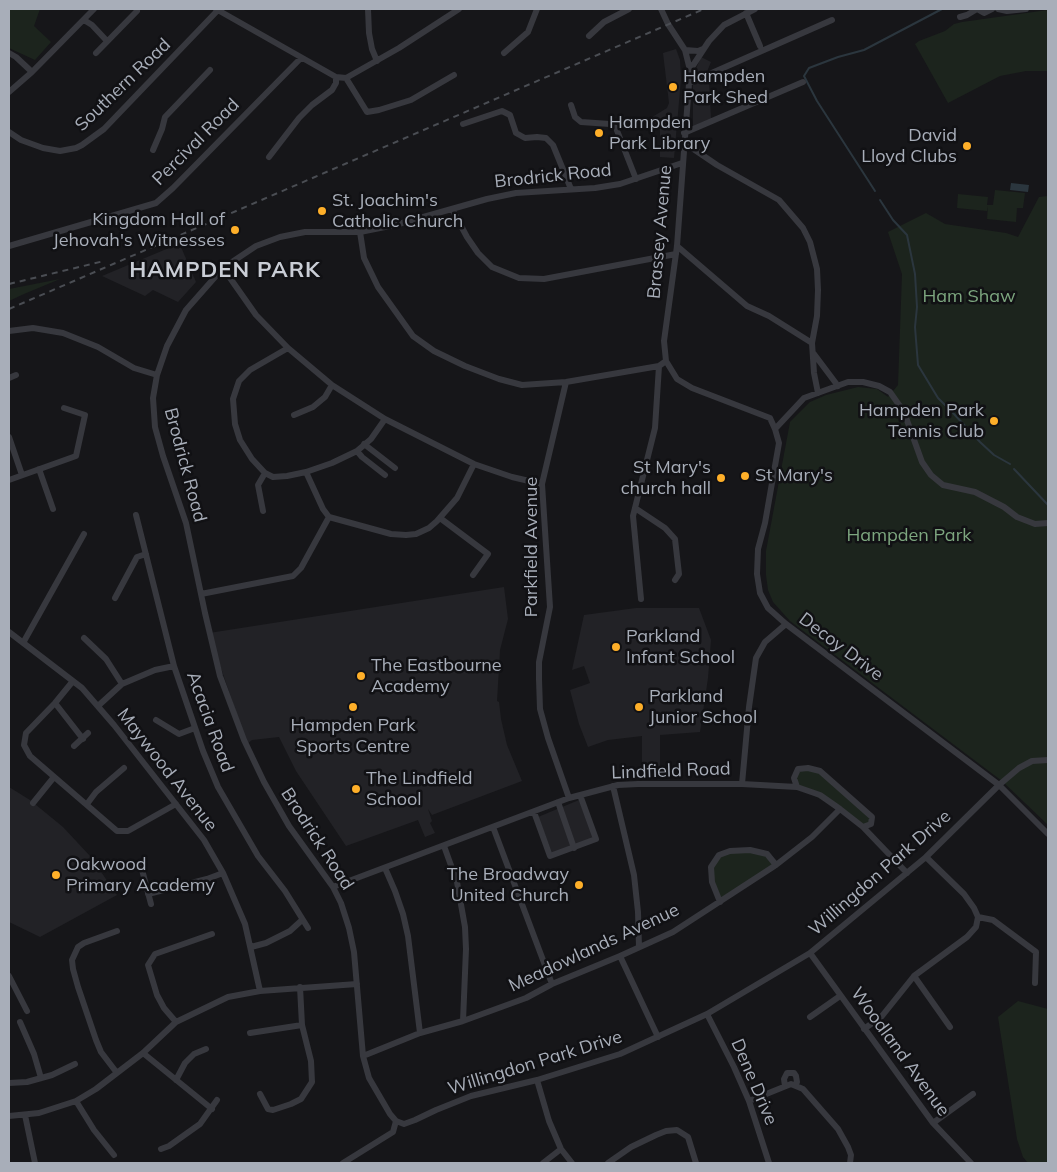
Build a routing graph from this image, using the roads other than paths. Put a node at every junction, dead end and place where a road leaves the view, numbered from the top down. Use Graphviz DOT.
graph roads {
  1 [pos="94,9"];
  2 [pos="368,9"];
  3 [pos="459,9"];
  4 [pos="537,9"];
  5 [pos="629,9"];
  6 [pos="661,9"];
  7 [pos="755,9"];
  8 [pos="977,9"];
  9 [pos="992,9"];
  10 [pos="998,9"];
  11 [pos="1026,9"];
  12 [pos="218,10"];
  13 [pos="137,11"];
  14 [pos="746,13"];
  15 [pos="960,17"];
  16 [pos="84,20"];
  17 [pos="832,20"];
  18 [pos="589,36"];
  19 [pos="107,41"];
  20 [pos="760,46"];
  21 [pos="703,49"];
  22 [pos="685,50"];
  23 [pos="9,53"];
  24 [pos="96,53"];
  25 [pos="504,53"];
  26 [pos="301,58"];
  27 [pos="377,61"];
  28 [pos="210,70"];
  29 [pos="690,70"];
  30 [pos="32,72"];
  31 [pos="454,75"];
  32 [pos="336,76"];
  33 [pos="346,78"];
  34 [pos="689,82"];
  35 [pos="803,82"];
  36 [pos="9,92"];
  37 [pos="571,105"];
  38 [pos="463,124"];
  39 [pos="9,132"];
  40 [pos="684,133"];
  41 [pos="684,142"];
  42 [pos="153,150"];
  43 [pos="269,157"];
  44 [pos="682,163"];
  45 [pos="636,179"];
  46 [pos="571,189"];
  47 [pos="452,209"];
  48 [pos="360,232"];
  49 [pos="9,246"];
  50 [pos="676,250"];
  51 [pos="223,268"];
  52 [pos="9,330"];
  53 [pos="812,343"];
  54 [pos="288,348"];
  55 [pos="813,353"];
  56 [pos="666,361"];
  57 [pos="659,366"];
  58 [pos="16,375"];
  59 [pos="157,375"];
  60 [pos="9,378"];
  61 [pos="566,382"];
  62 [pos="332,385"];
  63 [pos="838,386"];
  64 [pos="818,393"];
  65 [pos="64,408"];
  66 [pos="294,415"];
  67 [pos="385,419"];
  68 [pos="775,429"];
  69 [pos="9,437"];
  70 [pos="364,444"];
  71 [pos="357,451"];
  72 [pos="474,464"];
  73 [pos="396,468"];
  74 [pos="39,470"];
  75 [pos="306,472"];
  76 [pos="265,473"];
  77 [pos="22,475"];
  78 [pos="385,475"];
  79 [pos="9,480"];
  80 [pos="542,484"];
  81 [pos="635,508"];
  82 [pos="53,509"];
  83 [pos="263,511"];
  84 [pos="136,515"];
  85 [pos="329,517"];
  86 [pos="440,518"];
  87 [pos="1048,523"];
  88 [pos="84,534"];
  89 [pos="146,554"];
  90 [pos="473,575"];
  91 [pos="675,580"];
  92 [pos="200,594"];
  93 [pos="115,598"];
  94 [pos="641,599"];
  95 [pos="786,624"];
  96 [pos="9,632"];
  97 [pos="84,638"];
  98 [pos="23,643"];
  99 [pos="174,666"];
  100 [pos="73,681"];
  101 [pos="122,684"];
  102 [pos="55,703"];
  103 [pos="98,706"];
  104 [pos="156,720"];
  105 [pos="195,728"];
  106 [pos="88,733"];
  107 [pos="82,739"];
  108 [pos="74,746"];
  109 [pos="1048,760"];
  110 [pos="124,768"];
  111 [pos="54,777"];
  112 [pos="742,784"];
  113 [pos="999,785"];
  114 [pos="613,786"];
  115 [pos="797,787"];
  116 [pos="580,795"];
  117 [pos="569,798"];
  118 [pos="558,802"];
  119 [pos="33,803"];
  120 [pos="87,804"];
  121 [pos="176,804"];
  122 [pos="840,809"];
  123 [pos="534,812"];
  124 [pos="493,827"];
  125 [pos="863,827"];
  126 [pos="1048,834"];
  127 [pos="444,846"];
  128 [pos="574,848"];
  129 [pos="926,857"];
  130 [pos="140,862"];
  131 [pos="776,864"];
  132 [pos="385,868"];
  133 [pos="223,872"];
  134 [pos="907,873"];
  135 [pos="333,887"];
  136 [pos="148,894"];
  137 [pos="720,902"];
  138 [pos="151,904"];
  139 [pos="978,916"];
  140 [pos="302,920"];
  141 [pos="308,928"];
  142 [pos="117,931"];
  143 [pos="212,934"];
  144 [pos="251,947"];
  145 [pos="639,947"];
  146 [pos="810,953"];
  147 [pos="620,956"];
  148 [pos="9,976"];
  149 [pos="914,976"];
  150 [pos="1035,983"];
  151 [pos="357,984"];
  152 [pos="552,984"];
  153 [pos="300,987"];
  154 [pos="260,991"];
  155 [pos="840,996"];
  156 [pos="27,1011"];
  157 [pos="708,1014"];
  158 [pos="810,1017"];
  159 [pos="462,1021"];
  160 [pos="20,1022"];
  161 [pos="176,1022"];
  162 [pos="302,1025"];
  163 [pos="950,1027"];
  164 [pos="864,1029"];
  165 [pos="250,1032"];
  166 [pos="420,1033"];
  167 [pos="658,1037"];
  168 [pos="206,1049"];
  169 [pos="143,1053"];
  170 [pos="363,1056"];
  171 [pos="75,1064"];
  172 [pos="117,1073"];
  173 [pos="41,1078"];
  174 [pos="176,1080"];
  175 [pos="537,1080"];
  176 [pos="9,1083"];
  177 [pos="795,1085"];
  178 [pos="785,1086"];
  179 [pos="260,1094"];
  180 [pos="973,1094"];
  181 [pos="217,1100"];
  182 [pos="76,1101"];
  183 [pos="749,1101"];
  184 [pos="212,1109"];
  185 [pos="26,1115"];
  186 [pos="9,1116"];
  187 [pos="396,1121"];
  188 [pos="933,1123"];
  189 [pos="166,1138"];
  190 [pos="169,1146"];
  191 [pos="161,1148"];
  192 [pos="562,1149"];
  193 [pos="114,1155"];
  194 [pos="35,1163"];
  195 [pos="343,1163"];
  196 [pos="543,1163"];
  197 [pos="572,1163"];
  198 [pos="608,1163"];
  199 [pos="696,1163"];
  200 [pos="768,1163"];
  201 [pos="850,1163"];
  202 [pos="971,1163"];
  1 -- 16 [label="street"];
  2 -- 27 [label="street"];
  3 -- 27 [label="street"];
  4 -- 25 [label="street"];
  5 -- 18 [label="street"];
  6 -- 22 [label="street, Brassey Avenue"];
  7 -- 14 [label="street"];
  8 -- 9 [label="street"];
  8 -- 15 [label="street"];
  10 -- 11 [label="street"];
  12 -- 26 [label="street"];
  12 -- 39 [label="street, Southern Road"];
  13 -- 19 [label="street"];
  14 -- 20 [label="street"];
  14 -- 21 [label="street"];
  16 -- 19 [label="street"];
  16 -- 30 [label="street"];
  17 -- 34 [label="street"];
  19 -- 24 [label="street"];
  21 -- 22 [label="street"];
  21 -- 29 [label="street"];
  22 -- 29 [label="street, Brassey Avenue"];
  23 -- 30 [label="street"];
  26 -- 32 [label="street"];
  26 -- 49 [label="street, Percival Road"];
  27 -- 33 [label="street"];
  28 -- 42 [label="street"];
  29 -- 34 [label="street, Brassey Avenue"];
  30 -- 36 [label="street"];
  31 -- 33 [label="street"];
  32 -- 33 [label="street"];
  32 -- 43 [label="street"];
  34 -- 40 [label="street, Brassey Avenue"];
  35 -- 40 [label="street"];
  37 -- 45 [label="street"];
  38 -- 46 [label="street"];
  40 -- 41 [label="street, Brassey Avenue"];
  41 -- 44 [label="street, Brassey Avenue"];
  41 -- 53 [label="street"];
  44 -- 45 [label="street, Brodrick Road"];
  44 -- 50 [label="street, Brassey Avenue"];
  45 -- 46 [label="street, Brodrick Road"];
  46 -- 47 [label="street, Brodrick Road"];
  47 -- 48 [label="street, Brodrick Road"];
  47 -- 50 [label="street"];
  48 -- 51 [label="street, Brodrick Road"];
  48 -- 61 [label="street"];
  50 -- 53 [label="street"];
  50 -- 56 [label="street, Brassey Avenue"];
  51 -- 54 [label="street"];
  51 -- 59 [label="street, Brodrick Road"];
  52 -- 59 [label="street"];
  53 -- 55 [label="street"];
  54 -- 62 [label="street"];
  54 -- 76 [label="street"];
  55 -- 63 [label="street"];
  55 -- 64 [label="street"];
  56 -- 57 [label="street"];
  56 -- 68 [label="street, Decoy Drive"];
  57 -- 61 [label="street"];
  57 -- 81 [label="street"];
  58 -- 60 [label="street"];
  59 -- 92 [label="street, Brodrick Road"];
  61 -- 80 [label="street, Parkfield Avenue"];
  62 -- 66 [label="street"];
  62 -- 67 [label="street"];
  63 -- 64 [label="street"];
  63 -- 87 [label="street"];
  64 -- 68 [label="street"];
  65 -- 74 [label="street"];
  67 -- 70 [label="street"];
  67 -- 72 [label="street"];
  68 -- 95 [label="street, Decoy Drive"];
  69 -- 77 [label="street"];
  70 -- 71 [label="street"];
  70 -- 73 [label="street"];
  71 -- 75 [label="street"];
  71 -- 78 [label="street"];
  72 -- 80 [label="street"];
  72 -- 86 [label="street"];
  74 -- 77 [label="street"];
  74 -- 82 [label="street"];
  75 -- 76 [label="street"];
  75 -- 85 [label="street"];
  76 -- 83 [label="street"];
  77 -- 79 [label="street"];
  80 -- 117 [label="street, Parkfield Avenue"];
  81 -- 91 [label="street"];
  81 -- 94 [label="street"];
  84 -- 89 [label="street, Acacia Road"];
  85 -- 86 [label="street"];
  85 -- 92 [label="street"];
  86 -- 90 [label="street"];
  88 -- 98 [label="street"];
  89 -- 93 [label="street"];
  89 -- 99 [label="street, Acacia Road"];
  92 -- 135 [label="street, Brodrick Road"];
  95 -- 112 [label="street"];
  95 -- 113 [label="street, Decoy Drive"];
  96 -- 98 [label="street, Maywood Avenue"];
  97 -- 101 [label="street"];
  98 -- 100 [label="street, Maywood Avenue"];
  99 -- 101 [label="street"];
  99 -- 105 [label="street, Acacia Road"];
  100 -- 102 [label="street"];
  100 -- 103 [label="street, Maywood Avenue"];
  101 -- 103 [label="street"];
  102 -- 107 [label="street"];
  102 -- 111 [label="street"];
  103 -- 121 [label="street, Maywood Avenue"];
  104 -- 105 [label="street"];
  105 -- 140 [label="street, Acacia Road"];
  106 -- 107 [label="street"];
  107 -- 108 [label="street"];
  109 -- 113 [label="street, Willingdon Park Drive"];
  110 -- 120 [label="street"];
  111 -- 119 [label="street"];
  111 -- 120 [label="street"];
  112 -- 114 [label="street, Lindfield Road"];
  112 -- 115 [label="street, Lindfield Road"];
  113 -- 126 [label="street, Decoy Drive"];
  113 -- 129 [label="street, Willingdon Park Drive"];
  114 -- 116 [label="street, Lindfield Road"];
  114 -- 145 [label="street"];
  115 -- 122 [label="street, Lindfield Road"];
  115 -- 125 [label="street"];
  116 -- 117 [label="street, Lindfield Road"];
  116 -- 128 [label="street"];
  117 -- 118 [label="street, Lindfield Road"];
  118 -- 123 [label="street, Lindfield Road"];
  118 -- 128 [label="street"];
  120 -- 121 [label="street"];
  121 -- 133 [label="street, Maywood Avenue"];
  122 -- 125 [label="street, Lindfield Road"];
  122 -- 131 [label="street, Meadowlands Avenue"];
  123 -- 124 [label="street, Lindfield Road"];
  123 -- 128 [label="street"];
  124 -- 127 [label="street, Lindfield Road"];
  124 -- 152 [label="street"];
  125 -- 134 [label="street, Lindfield Road"];
  127 -- 132 [label="street, Lindfield Road"];
  127 -- 159 [label="street"];
  129 -- 134 [label="street, Willingdon Park Drive"];
  129 -- 139 [label="street"];
  130 -- 136 [label="street"];
  131 -- 137 [label="street, Meadowlands Avenue"];
  131 -- 137 [label="street"];
  132 -- 135 [label="street, Lindfield Road"];
  132 -- 166 [label="street"];
  133 -- 136 [label="street"];
  133 -- 144 [label="street, Maywood Avenue"];
  134 -- 146 [label="street, Willingdon Park Drive"];
  135 -- 151 [label="street, Brodrick Road"];
  136 -- 138 [label="street"];
  137 -- 145 [label="street, Meadowlands Avenue"];
  139 -- 149 [label="street"];
  139 -- 150 [label="street"];
  140 -- 141 [label="street, Acacia Road"];
  140 -- 144 [label="street"];
  142 -- 172 [label="street"];
  143 -- 161 [label="street"];
  144 -- 154 [label="street, Maywood Avenue"];
  145 -- 147 [label="street, Meadowlands Avenue"];
  146 -- 155 [label="street, Woodland Avenue"];
  146 -- 157 [label="street, Willingdon Park Drive"];
  147 -- 152 [label="street, Meadowlands Avenue"];
  147 -- 167 [label="street"];
  148 -- 156 [label="street"];
  149 -- 163 [label="street"];
  149 -- 164 [label="street"];
  151 -- 153 [label="street"];
  151 -- 170 [label="street, Brodrick Road"];
  152 -- 159 [label="street, Meadowlands Avenue"];
  153 -- 154 [label="street"];
  153 -- 162 [label="street"];
  154 -- 161 [label="street"];
  155 -- 158 [label="street"];
  155 -- 164 [label="street, Woodland Avenue"];
  157 -- 167 [label="street, Willingdon Park Drive"];
  157 -- 183 [label="street, Dene Drive"];
  159 -- 166 [label="street, Meadowlands Avenue"];
  160 -- 173 [label="street"];
  161 -- 169 [label="street"];
  162 -- 165 [label="street"];
  162 -- 179 [label="street"];
  164 -- 188 [label="street, Woodland Avenue"];
  166 -- 170 [label="street, Meadowlands Avenue"];
  167 -- 175 [label="street, Willingdon Park Drive"];
  168 -- 174 [label="street"];
  169 -- 172 [label="street"];
  169 -- 174 [label="street"];
  170 -- 187 [label="street, Brodrick Road"];
  171 -- 173 [label="street"];
  172 -- 182 [label="street"];
  173 -- 176 [label="street"];
  174 -- 184 [label="street"];
  175 -- 187 [label="street, Willingdon Park Drive"];
  175 -- 192 [label="street"];
  177 -- 178 [label="street"];
  177 -- 178 [label="street"];
  177 -- 201 [label="street"];
  178 -- 183 [label="street"];
  180 -- 188 [label="street"];
  181 -- 184 [label="street"];
  182 -- 185 [label="street"];
  182 -- 193 [label="street"];
  183 -- 200 [label="street, Dene Drive"];
  184 -- 190 [label="street"];
  185 -- 186 [label="street"];
  185 -- 194 [label="street"];
  187 -- 195 [label="street"];
  188 -- 202 [label="street, Woodland Avenue"];
  189 -- 190 [label="street"];
  190 -- 191 [label="street"];
  192 -- 196 [label="street"];
  192 -- 197 [label="street"];
  198 -- 199 [label="street"];
}
